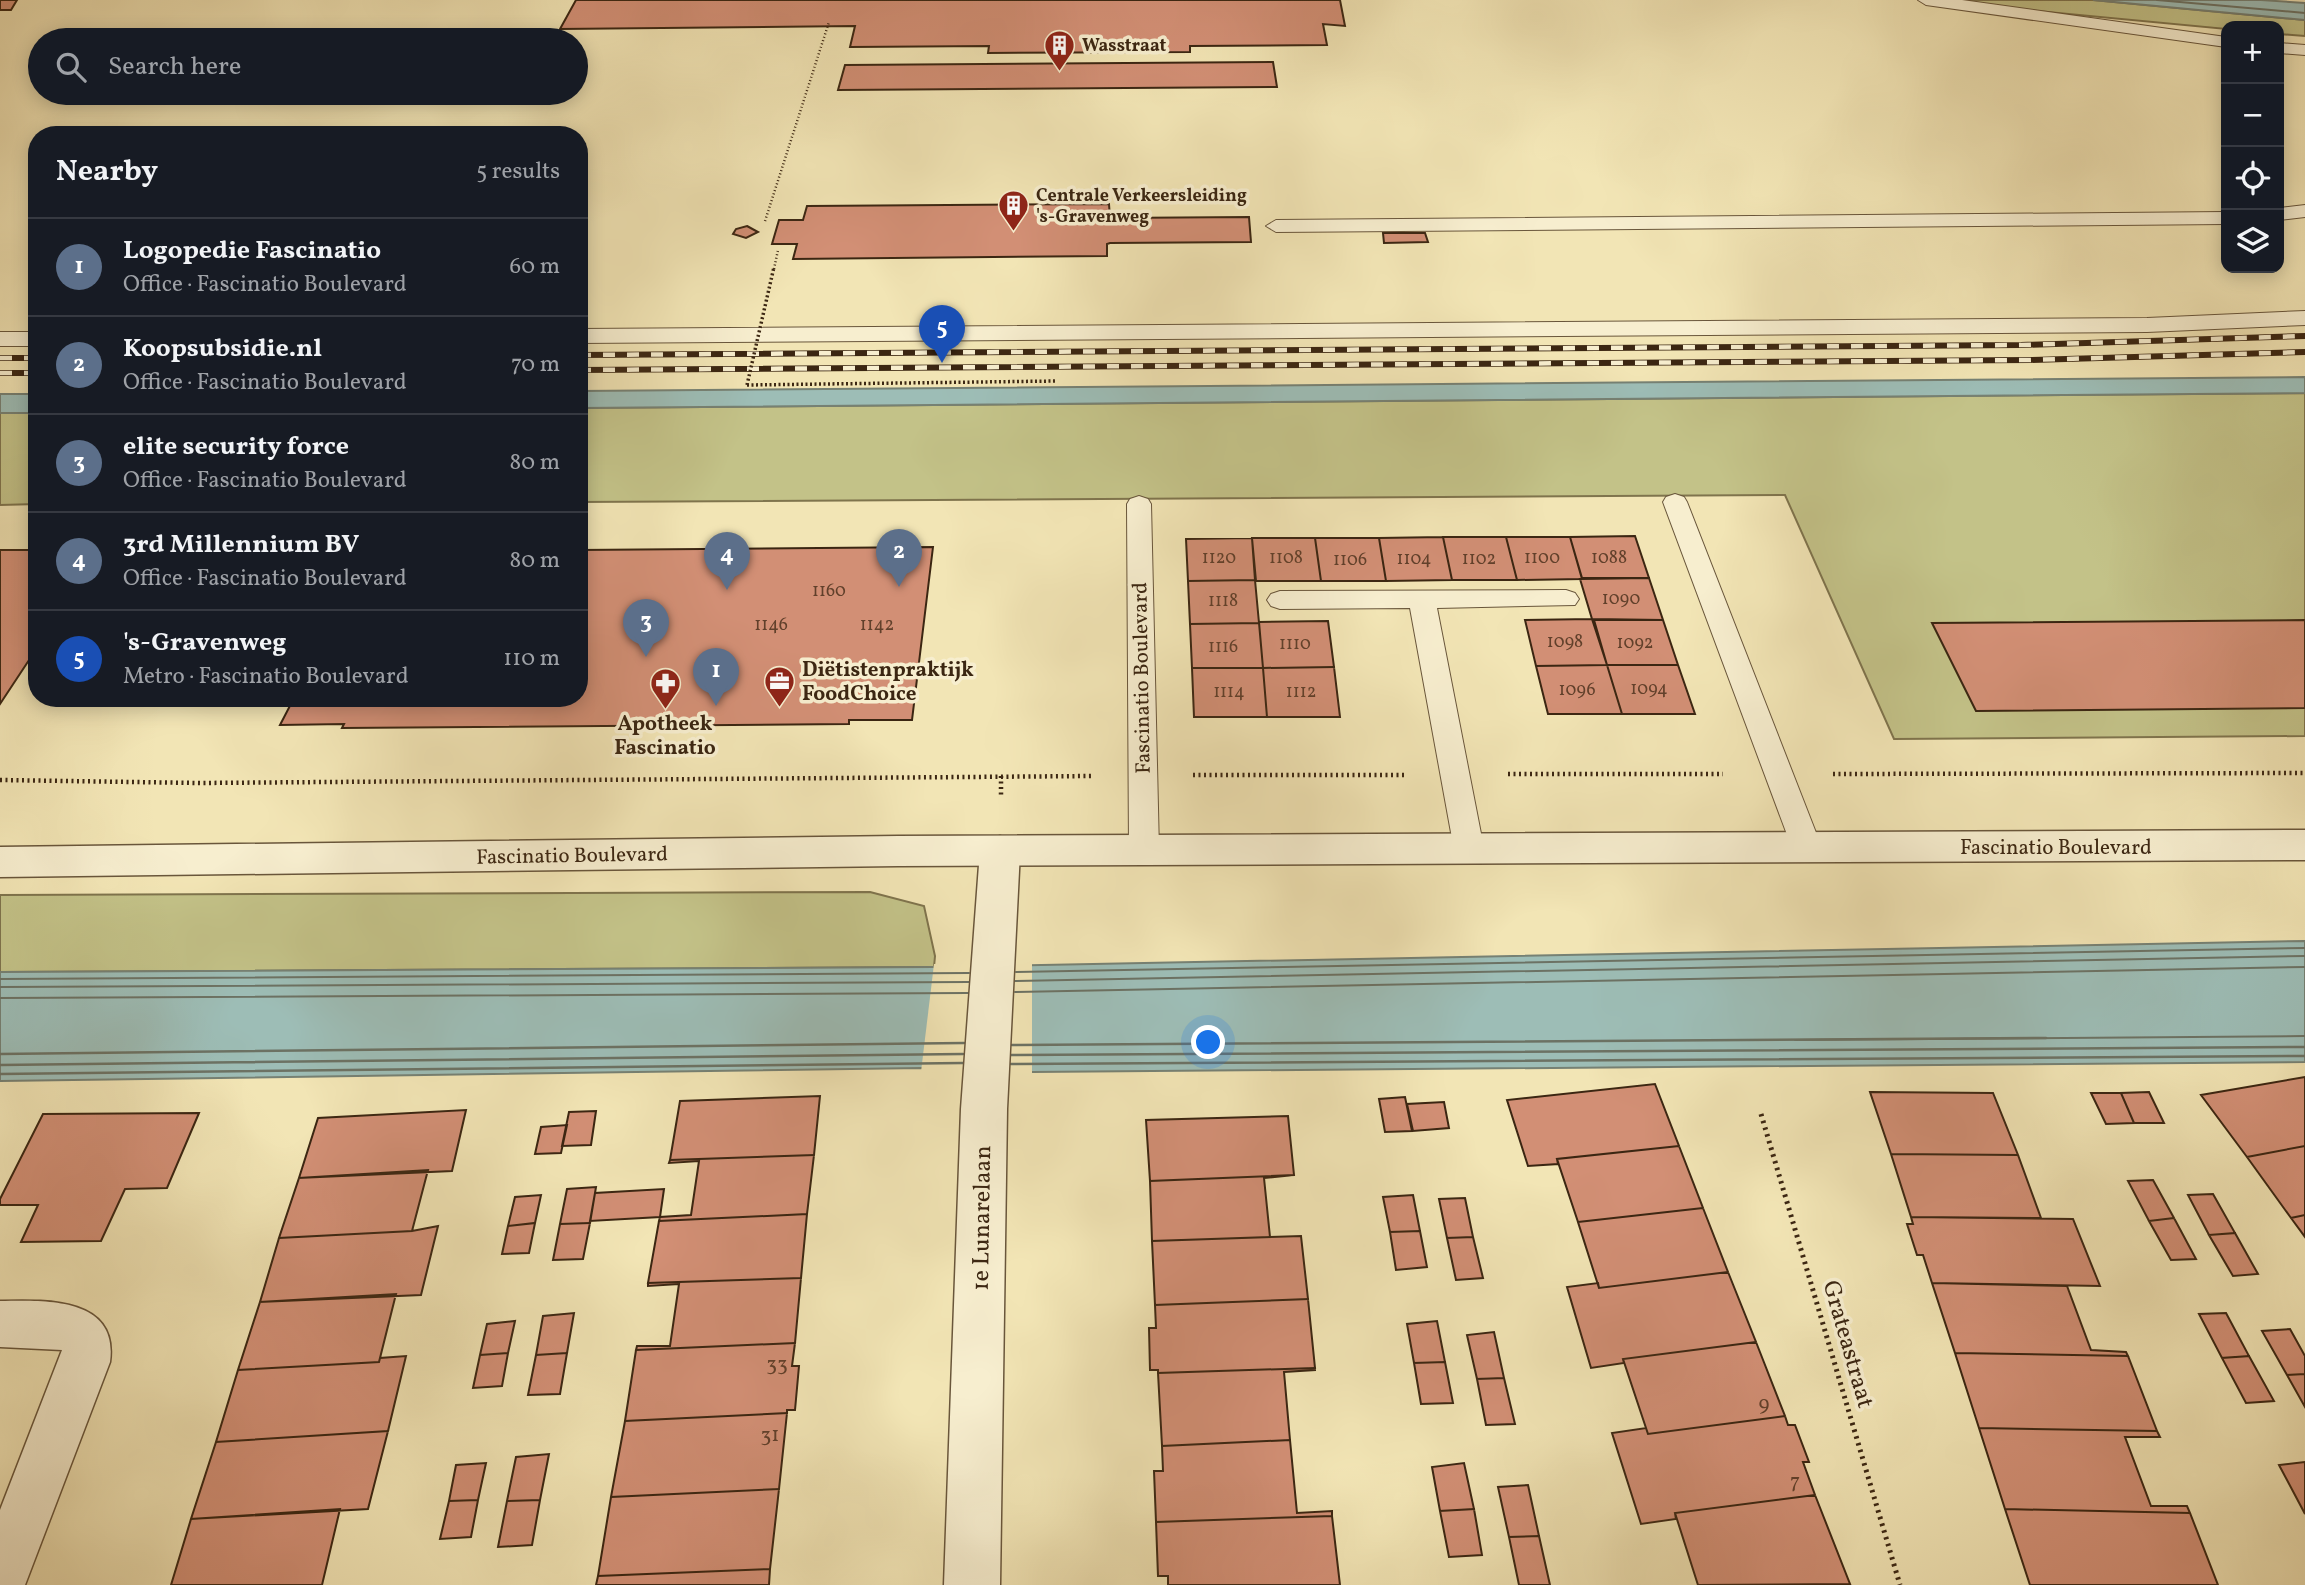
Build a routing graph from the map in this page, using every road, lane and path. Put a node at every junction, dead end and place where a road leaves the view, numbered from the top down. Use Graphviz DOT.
graph roads {
  1 [pos="1926,0"];
  2 [pos="829,22"];
  3 [pos="2221,40"];
  4 [pos="2284,48"];
  5 [pos="2305,50"];
  6 [pos="2305,211"];
  7 [pos="2284,213"];
  8 [pos="2221,218"];
  9 [pos="765,221"];
  10 [pos="1276,226"];
  11 [pos="778,250"];
  12 [pos="2305,318"];
  13 [pos="588,336"];
  14 [pos="0,339"];
  15 [pos="28,339"];
  16 [pos="1057,381"];
  17 [pos="1675,502"];
  18 [pos="1139,504"];
  19 [pos="1566,599"];
  20 [pos="1280,600"];
  21 [pos="1423,600"];
  22 [pos="2305,845"];
  23 [pos="1807,848"];
  24 [pos="1469,849"];
  25 [pos="1000,851"];
  26 [pos="1144,851"];
  27 [pos="0,862"];
  28 [pos="1761,1114"];
  29 [pos="0,1324"];
  30 [pos="0,1578"];
  31 [pos="972,1585"];
  32 [pos="1900,1585"];
  1 -- 3 [label="lane"];
  2 -- 9 [label="path"];
  4 -- 5 [label="lane"];
  6 -- 7 [label="lane"];
  8 -- 10 [label="lane"];
  11 -- 16 [label="path, bridge"];
  12 -- 13 [label="lane"];
  14 -- 15 [label="lane"];
  17 -- 23 [label="lane"];
  18 -- 26 [label="lane, Fascinatio Boulevard"];
  19 -- 21 [label="lane"];
  20 -- 21 [label="lane"];
  21 -- 24 [label="lane"];
  22 -- 23 [label="street, Fascinatio Boulevard"];
  23 -- 24 [label="street, Fascinatio Boulevard"];
  24 -- 26 [label="street, Fascinatio Boulevard"];
  25 -- 26 [label="street, Fascinatio Boulevard"];
  25 -- 27 [label="street, Fascinatio Boulevard"];
  25 -- 31 [label="street, 1e Lunarelaan"];
  28 -- 32 [label="path, Grateastraat"];
  29 -- 30 [label="street"];
}
